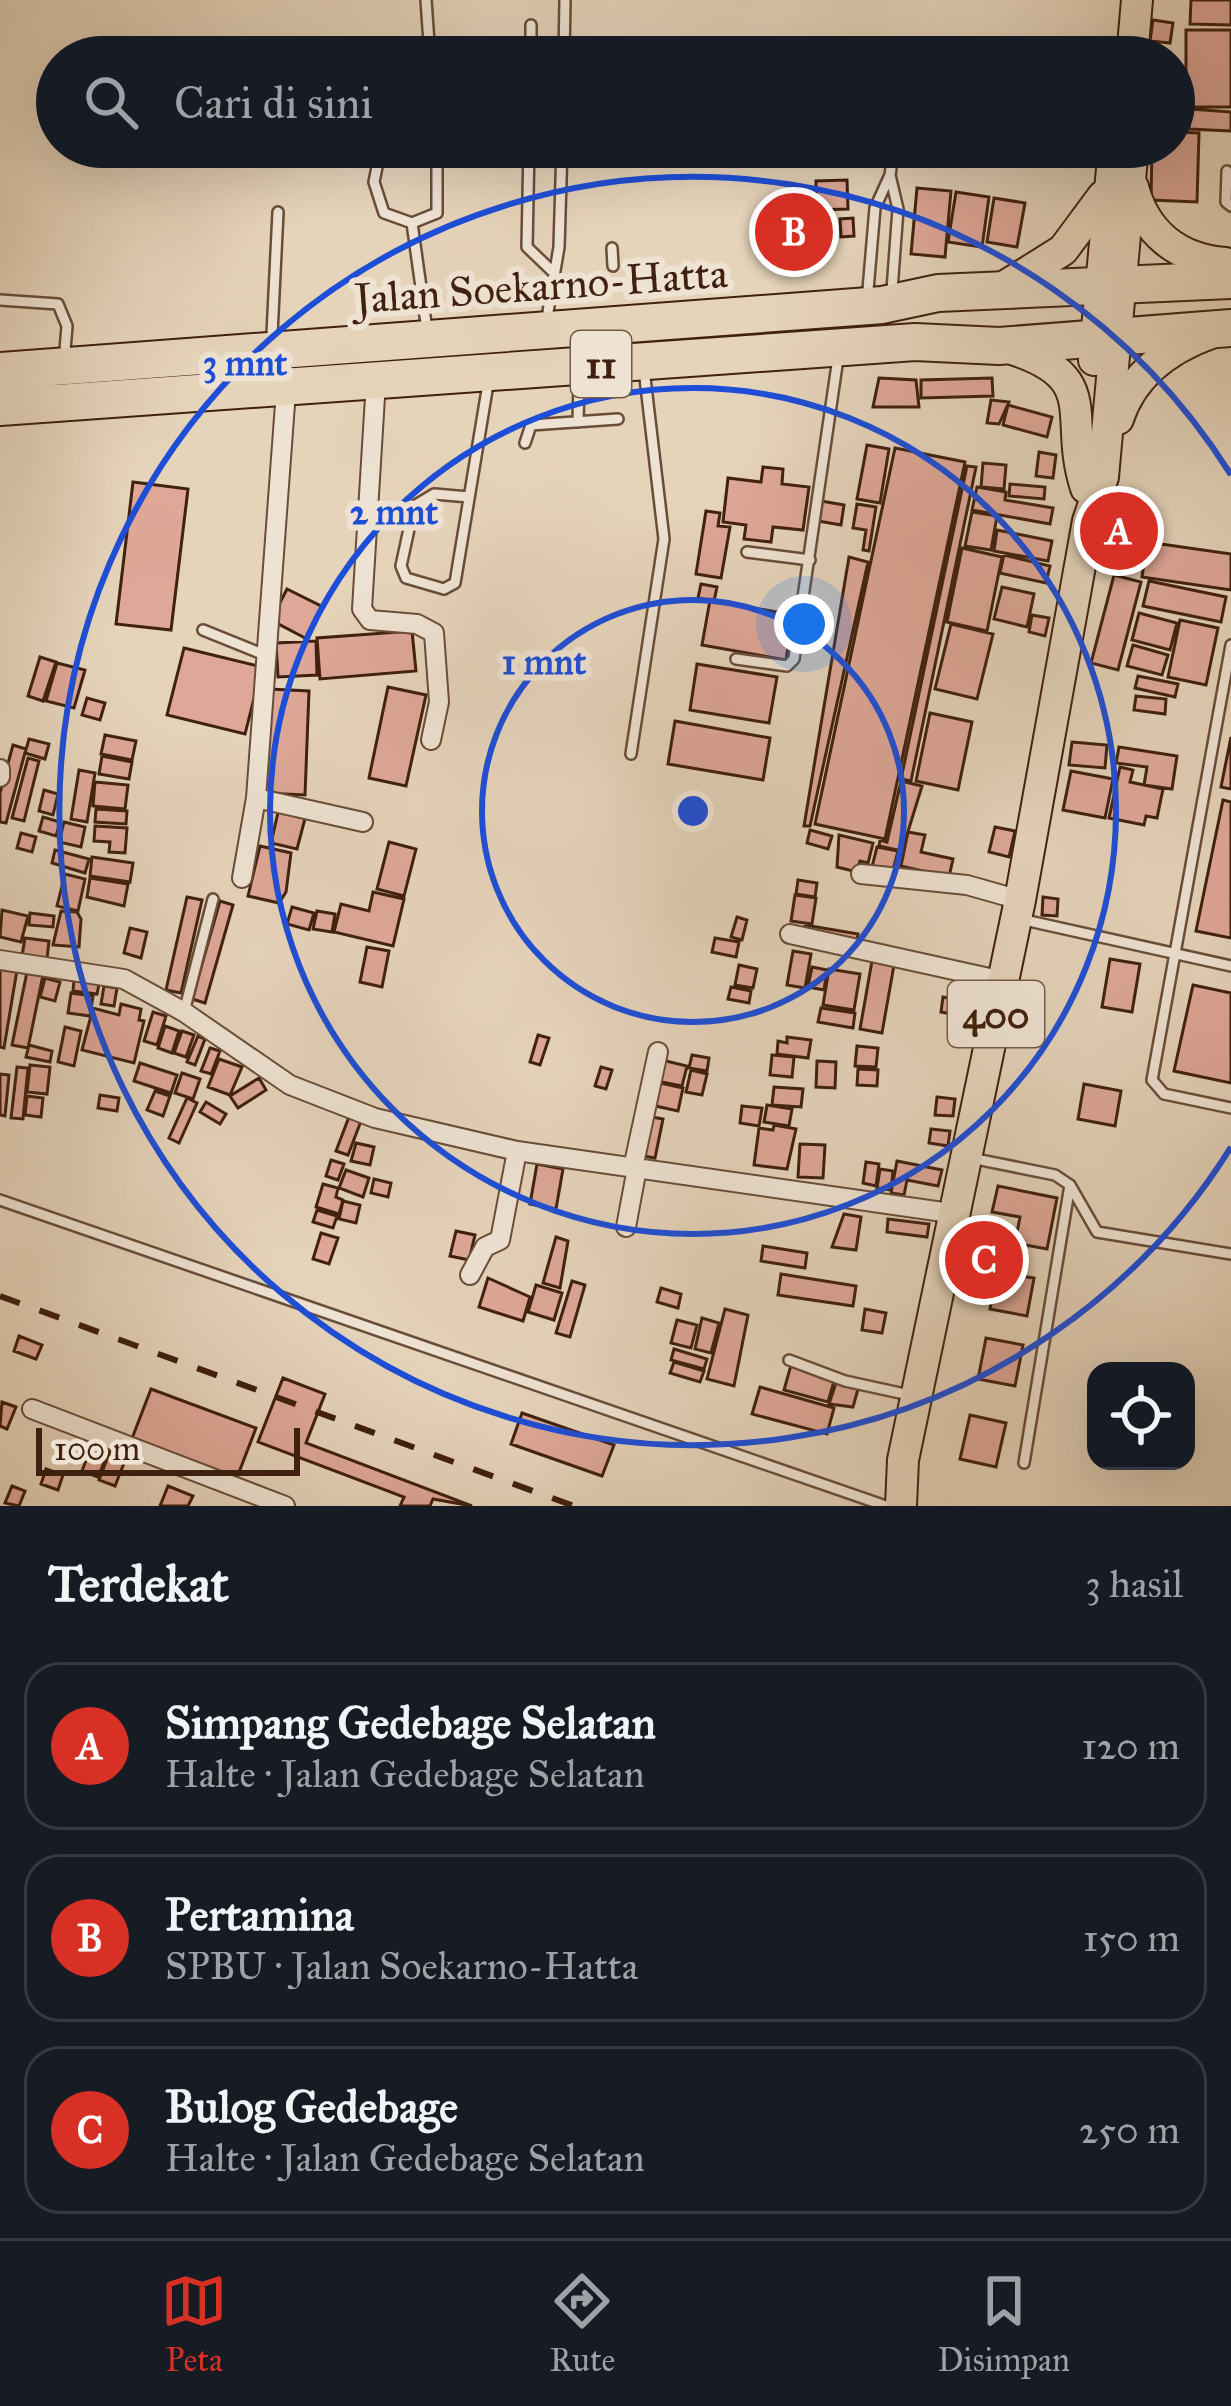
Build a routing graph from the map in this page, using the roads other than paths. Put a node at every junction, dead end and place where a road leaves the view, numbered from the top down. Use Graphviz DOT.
graph roads {
  1 [pos="426,0"];
  2 [pos="565,0"];
  3 [pos="1137,0"];
  4 [pos="531,25"];
  5 [pos="429,36"];
  6 [pos="531,36"];
  7 [pos="564,36"];
  8 [pos="1134,36"];
  9 [pos="379,168"];
  10 [pos="437,168"];
  11 [pos="528,168"];
  12 [pos="561,168"];
  13 [pos="891,168"];
  14 [pos="1117,168"];
  15 [pos="1122,168"];
  16 [pos="1127,168"];
  17 [pos="1227,171"];
  18 [pos="890,175"];
  19 [pos="1231,206"];
  20 [pos="278,212"];
  21 [pos="412,223"];
  22 [pos="872,242"];
  23 [pos="896,242"];
  24 [pos="612,248"];
  25 [pos="614,266"];
  26 [pos="1228,271"];
  27 [pos="552,272"];
  28 [pos="1111,284"];
  29 [pos="868,290"];
  30 [pos="892,290"];
  31 [pos="999,290"];
  32 [pos="0,299"];
  33 [pos="548,312"];
  34 [pos="426,322"];
  35 [pos="1226,329"];
  36 [pos="272,334"];
  37 [pos="1106,339"];
  38 [pos="999,346"];
  39 [pos="65,350"];
  40 [pos="837,365"];
  41 [pos="0,370"];
  42 [pos="213,373"];
  43 [pos="645,378"];
  44 [pos="579,383"];
  45 [pos="487,389"];
  46 [pos="375,398"];
  47 [pos="285,404"];
  48 [pos="0,407"];
  49 [pos="618,419"];
  50 [pos="578,422"];
  51 [pos="525,443"];
  52 [pos="1095,483"];
  53 [pos="469,497"];
  54 [pos="747,552"];
  55 [pos="811,560"];
  56 [pos="203,630"];
  57 [pos="1231,645"];
  58 [pos="266,656"];
  59 [pos="736,659"];
  60 [pos="431,740"];
  61 [pos="631,754"];
  62 [pos="256,798"];
  63 [pos="362,822"];
  64 [pos="861,874"];
  65 [pos="242,878"];
  66 [pos="213,899"];
  67 [pos="1017,909"];
  68 [pos="790,934"];
  69 [pos="1178,953"];
  70 [pos="0,960"];
  71 [pos="1231,966"];
  72 [pos="1003,981"];
  73 [pos="184,1012"];
  74 [pos="658,1052"];
  75 [pos="1231,1108"];
  76 [pos="517,1151"];
  77 [pos="967,1158"];
  78 [pos="635,1168"];
  79 [pos="1070,1185"];
  80 [pos="0,1200"];
  81 [pos="957,1214"];
  82 [pos="626,1227"];
  83 [pos="1231,1254"];
  84 [pos="470,1275"];
  85 [pos="789,1360"];
  86 [pos="919,1398"];
  87 [pos="32,1409"];
  88 [pos="1024,1462"];
  89 [pos="285,1506"];
  90 [pos="886,1506"];
  91 [pos="901,1506"];
  1 -- 5 [label="lane"];
  2 -- 7 [label="lane"];
  3 -- 8 [label="main road"];
  4 -- 6 [label="lane"];
  9 -- 21 [label="lane"];
  10 -- 21 [label="lane"];
  11 -- 27 [label="lane"];
  12 -- 27 [label="lane"];
  13 -- 18 [label="lane"];
  14 -- 31 [label="main road"];
  15 -- 28 [label="main road"];
  16 -- 26 [label="main road"];
  17 -- 19 [label="lane"];
  18 -- 22 [label="lane"];
  18 -- 23 [label="lane"];
  20 -- 36 [label="lane"];
  21 -- 34 [label="lane"];
  22 -- 23 [label="lane"];
  22 -- 29 [label="lane"];
  23 -- 30 [label="lane"];
  24 -- 25 [label="lane"];
  26 -- 28 [label="highway, Jalan Soekarno-Hatta / 11"];
  27 -- 33 [label="lane"];
  28 -- 31 [label="highway, Jalan Soekarno-Hatta / 11"];
  28 -- 37 [label="main road"];
  31 -- 42 [label="highway, Jalan Soekarno-Hatta / 11"];
  32 -- 39 [label="lane"];
  35 -- 37 [label="highway, Jalan Soekarno-Hatta / 11"];
  35 -- 52 [label="main road"];
  37 -- 38 [label="highway, Jalan Soekarno-Hatta / 11"];
  37 -- 52 [label="main road"];
  38 -- 42 [label="highway, Jalan Soekarno-Hatta / 11"];
  38 -- 52 [label="main road"];
  40 -- 55 [label="lane"];
  41 -- 42 [label="highway, Jalan Soekarno-Hatta / 11"];
  42 -- 48 [label="highway, Jalan Soekarno-Hatta / 11"];
  43 -- 61 [label="lane"];
  44 -- 50 [label="lane"];
  45 -- 53 [label="lane"];
  46 -- 60 [label="street"];
  47 -- 58 [label="street"];
  49 -- 50 [label="lane"];
  50 -- 51 [label="lane"];
  52 -- 67 [label="main road, 400"];
  53 -- 53 [label="lane"];
  54 -- 55 [label="lane"];
  55 -- 59 [label="lane"];
  56 -- 58 [label="lane"];
  57 -- 69 [label="lane"];
  58 -- 62 [label="street"];
  62 -- 63 [label="street"];
  62 -- 65 [label="street"];
  64 -- 67 [label="street"];
  66 -- 73 [label="lane"];
  67 -- 69 [label="lane"];
  67 -- 72 [label="main road, 400"];
  68 -- 72 [label="street"];
  69 -- 71 [label="lane"];
  69 -- 75 [label="lane"];
  70 -- 73 [label="street"];
  72 -- 77 [label="main road, 400"];
  73 -- 76 [label="street"];
  74 -- 78 [label="street"];
  76 -- 78 [label="street"];
  76 -- 84 [label="street"];
  77 -- 79 [label="lane"];
  77 -- 81 [label="main road, 400"];
  78 -- 81 [label="street"];
  78 -- 82 [label="street"];
  79 -- 83 [label="lane"];
  79 -- 88 [label="lane"];
  80 -- 90 [label="lane"];
  81 -- 86 [label="main road, 400"];
  85 -- 86 [label="lane"];
  86 -- 91 [label="main road, 400"];
  87 -- 89 [label="street"];
}
